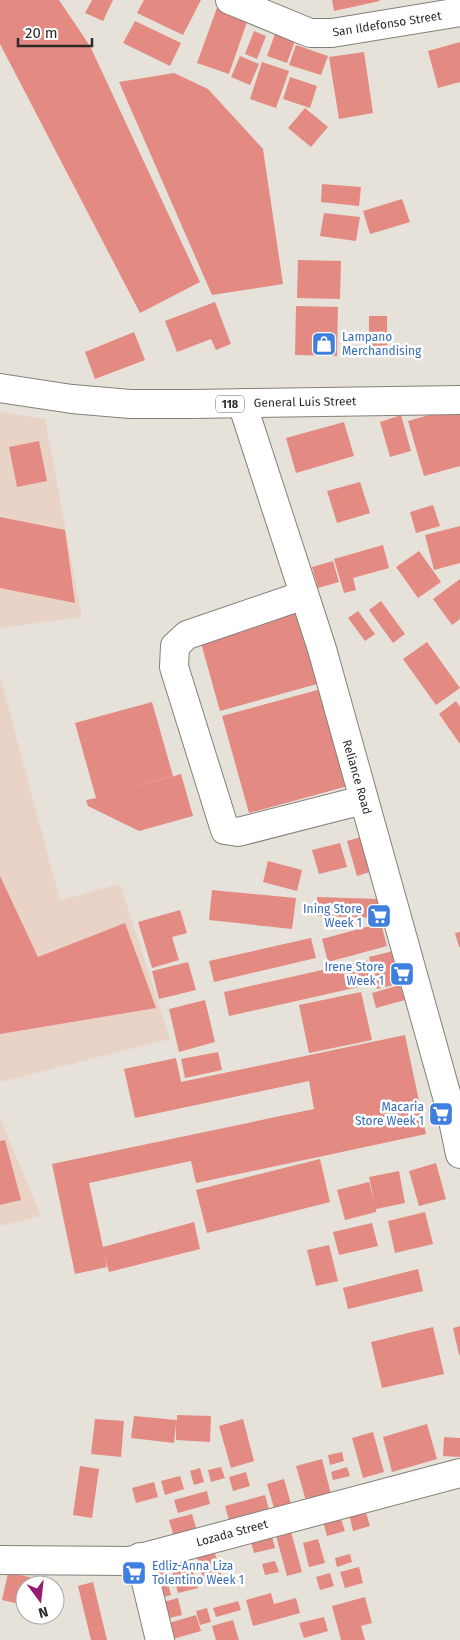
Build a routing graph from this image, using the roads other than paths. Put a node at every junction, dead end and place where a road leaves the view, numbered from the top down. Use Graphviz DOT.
graph roads {
  1 [pos="230,0"];
  2 [pos="460,12"];
  3 [pos="0,388"];
  4 [pos="460,400"];
  5 [pos="242,403"];
  6 [pos="304,595"];
  7 [pos="363,800"];
  8 [pos="455,1110"];
  9 [pos="460,1154"];
  10 [pos="460,1473"];
  11 [pos="140,1557"];
  12 [pos="0,1560"];
  13 [pos="160,1640"];
  1 -- 2 [label="street, San Ildefonso Street"];
  3 -- 5 [label="street, General Luis Street / 118"];
  4 -- 5 [label="street, General Luis Street / 118"];
  5 -- 6 [label="street, Reliance Road"];
  6 -- 7 [label="street, Reliance Road"];
  6 -- 7 [label="street"];
  7 -- 8 [label="street, Reliance Road"];
  8 -- 9 [label="street, Reliance Road"];
  10 -- 11 [label="street, Lozada Street"];
  11 -- 12 [label="street, Lozada Street"];
  11 -- 13 [label="street"];
}
